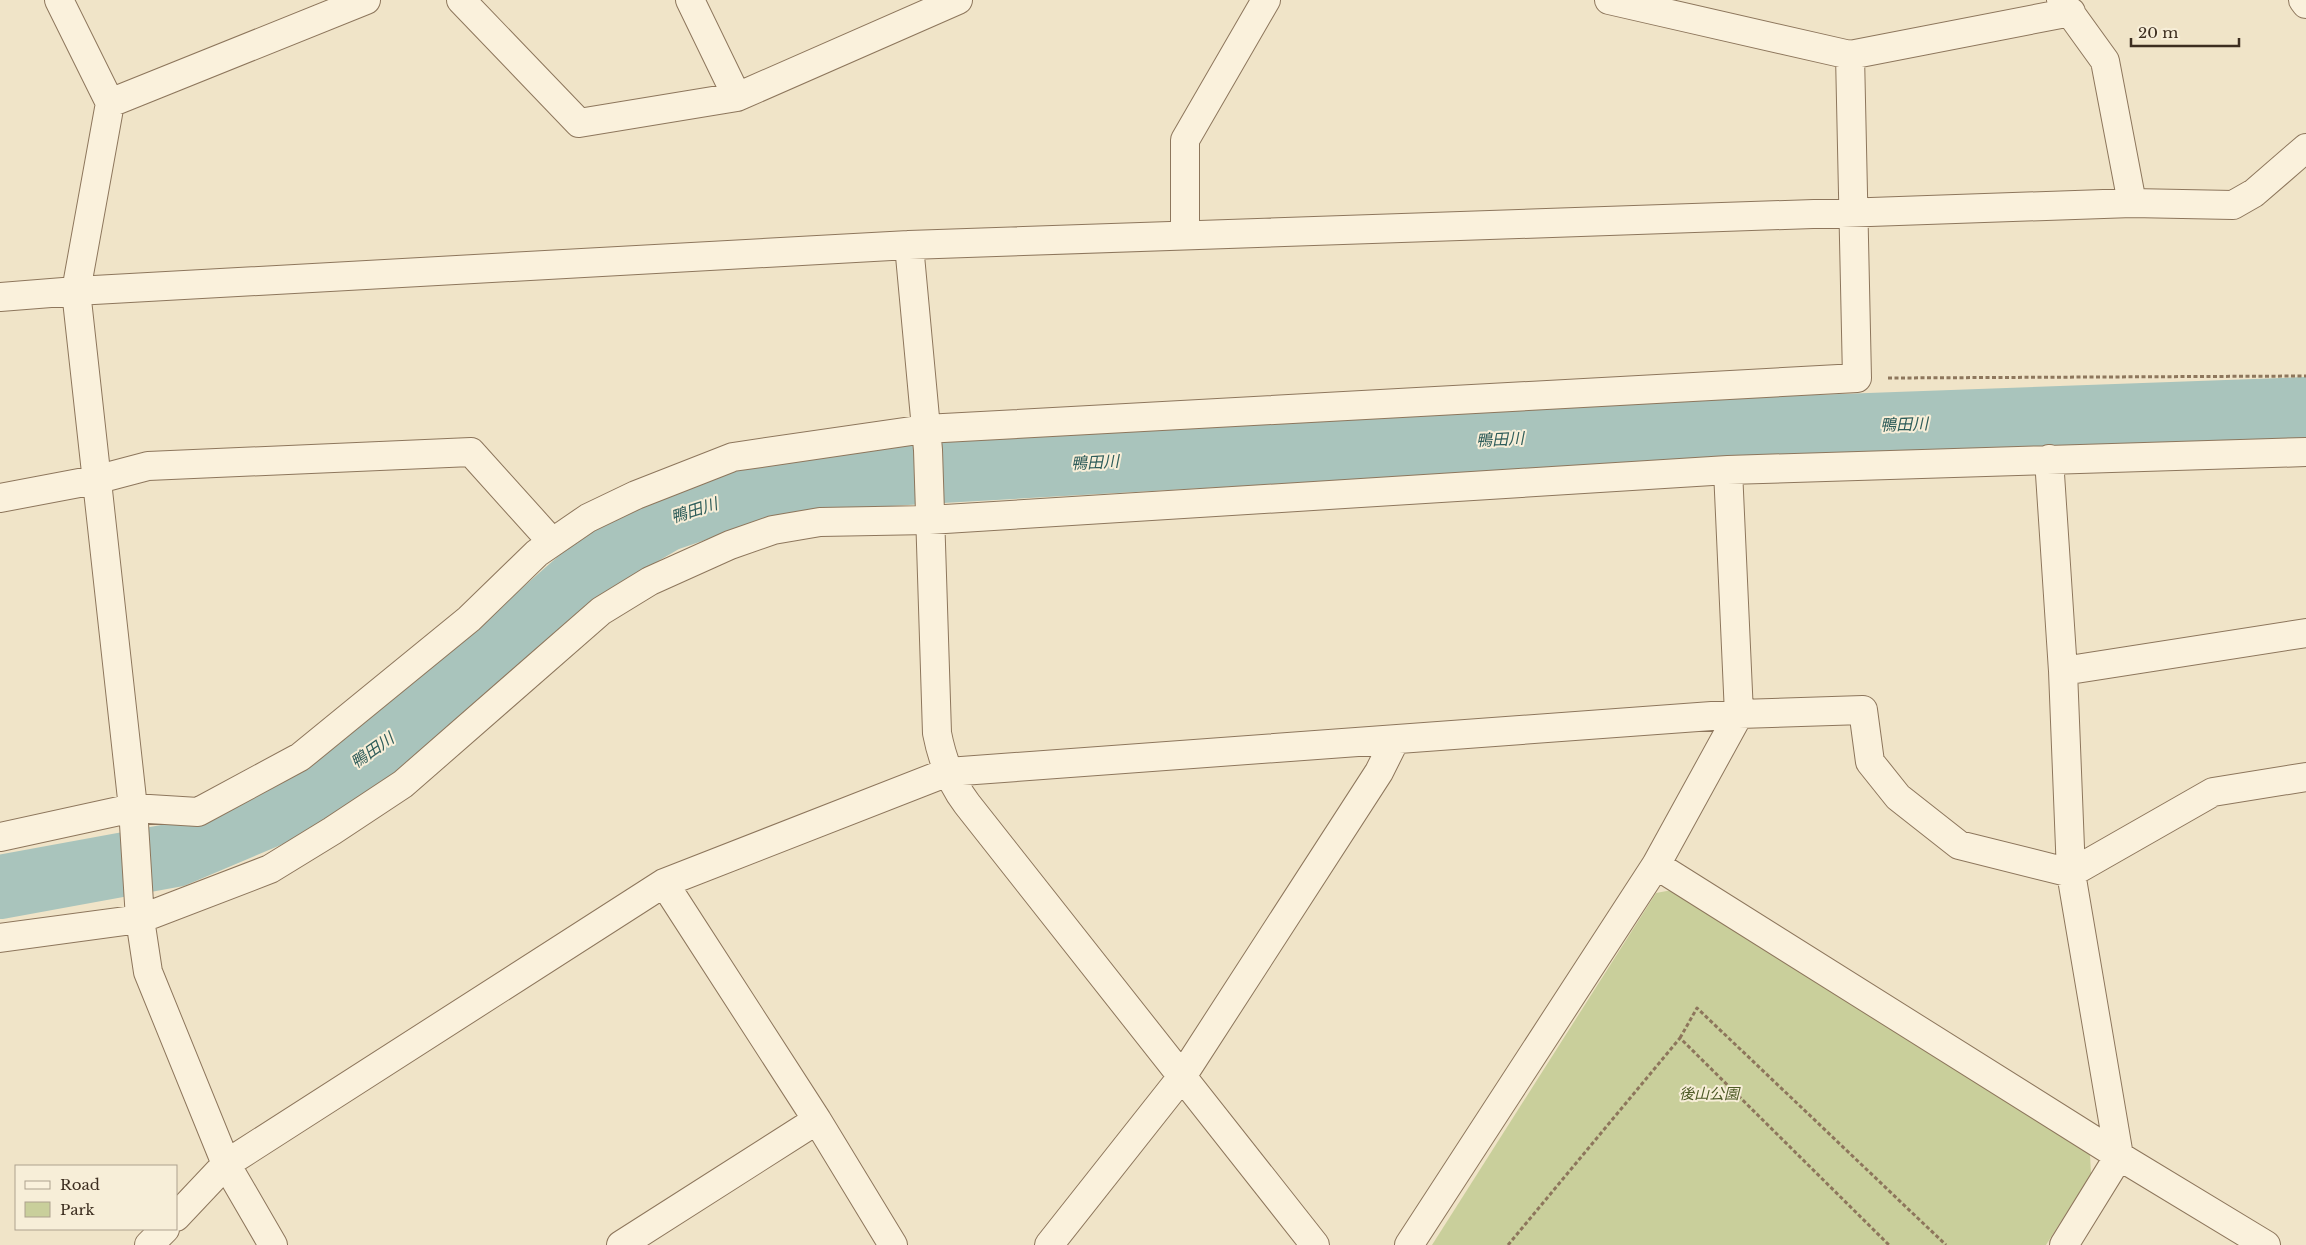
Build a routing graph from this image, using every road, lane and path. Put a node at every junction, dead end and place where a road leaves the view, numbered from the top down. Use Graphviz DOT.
graph roads {
  1 [pos="59,0"];
  2 [pos="366,0"];
  3 [pos="461,0"];
  4 [pos="690,0"];
  5 [pos="958,0"];
  6 [pos="1266,0"];
  7 [pos="1609,0"];
  8 [pos="2302,0"];
  9 [pos="2306,4"];
  10 [pos="2066,6"];
  11 [pos="1850,55"];
  12 [pos="736,97"];
  13 [pos="110,103"];
  14 [pos="2306,148"];
  15 [pos="2132,203"];
  16 [pos="1853,212"];
  17 [pos="1185,234"];
  18 [pos="909,245"];
  19 [pos="76,291"];
  20 [pos="0,297"];
  21 [pos="2306,376"];
  22 [pos="1857,378"];
  23 [pos="926,440"];
  24 [pos="2306,452"];
  25 [pos="2048,459"];
  26 [pos="1728,470"];
  27 [pos="95,480"];
  28 [pos="0,498"];
  29 [pos="930,513"];
  30 [pos="552,542"];
  31 [pos="2306,633"];
  32 [pos="2063,671"];
  33 [pos="1739,714"];
  34 [pos="1395,740"];
  35 [pos="948,772"];
  36 [pos="2306,777"];
  37 [pos="133,808"];
  38 [pos="0,837"];
  39 [pos="1656,866"];
  40 [pos="2071,873"];
  41 [pos="664,883"];
  42 [pos="140,919"];
  43 [pos="0,938"];
  44 [pos="1680,1038"];
  45 [pos="1181,1078"];
  46 [pos="816,1120"];
  47 [pos="2119,1156"];
  48 [pos="226,1164"];
  49 [pos="178,1215"];
  50 [pos="164,1230"];
  51 [pos="149,1245"];
  52 [pos="273,1245"];
  53 [pos="620,1245"];
  54 [pos="893,1245"];
  55 [pos="1049,1245"];
  56 [pos="1315,1245"];
  57 [pos="1409,1245"];
  58 [pos="1508,1245"];
  59 [pos="1889,1245"];
  60 [pos="1946,1245"];
  61 [pos="2064,1245"];
  62 [pos="2266,1245"];
  1 -- 13 [label="street"];
  2 -- 13 [label="street"];
  3 -- 12 [label="street"];
  4 -- 12 [label="street"];
  5 -- 12 [label="street"];
  6 -- 17 [label="street"];
  7 -- 11 [label="street"];
  8 -- 9 [label="street"];
  10 -- 11 [label="street"];
  10 -- 15 [label="street"];
  11 -- 16 [label="street"];
  13 -- 19 [label="street"];
  14 -- 15 [label="street"];
  15 -- 16 [label="street"];
  16 -- 17 [label="street"];
  16 -- 22 [label="street"];
  17 -- 18 [label="street"];
  18 -- 19 [label="street"];
  18 -- 23 [label="street"];
  19 -- 20 [label="street"];
  19 -- 27 [label="street"];
  21 -- 22 [label="path"];
  22 -- 23 [label="street"];
  23 -- 29 [label="street"];
  23 -- 30 [label="street"];
  24 -- 25 [label="street"];
  25 -- 26 [label="street"];
  25 -- 32 [label="street"];
  26 -- 29 [label="street"];
  26 -- 33 [label="street"];
  27 -- 28 [label="street"];
  27 -- 30 [label="street"];
  27 -- 37 [label="street"];
  29 -- 35 [label="street"];
  29 -- 42 [label="street"];
  30 -- 37 [label="street"];
  31 -- 32 [label="street"];
  32 -- 40 [label="street"];
  33 -- 34 [label="street"];
  33 -- 39 [label="street"];
  33 -- 40 [label="street"];
  34 -- 35 [label="street"];
  34 -- 45 [label="street"];
  35 -- 41 [label="street"];
  35 -- 45 [label="street"];
  36 -- 40 [label="street"];
  37 -- 38 [label="street"];
  37 -- 42 [label="street"];
  39 -- 47 [label="street"];
  39 -- 57 [label="street"];
  40 -- 47 [label="street"];
  41 -- 46 [label="street"];
  41 -- 48 [label="street"];
  42 -- 43 [label="street"];
  42 -- 48 [label="street"];
  44 -- 58 [label="path"];
  44 -- 59 [label="path"];
  44 -- 60 [label="path"];
  45 -- 55 [label="street"];
  45 -- 56 [label="street"];
  46 -- 53 [label="street"];
  46 -- 54 [label="street"];
  47 -- 61 [label="street"];
  47 -- 62 [label="street"];
  48 -- 49 [label="street"];
  48 -- 52 [label="street"];
  50 -- 51 [label="street"];
}
